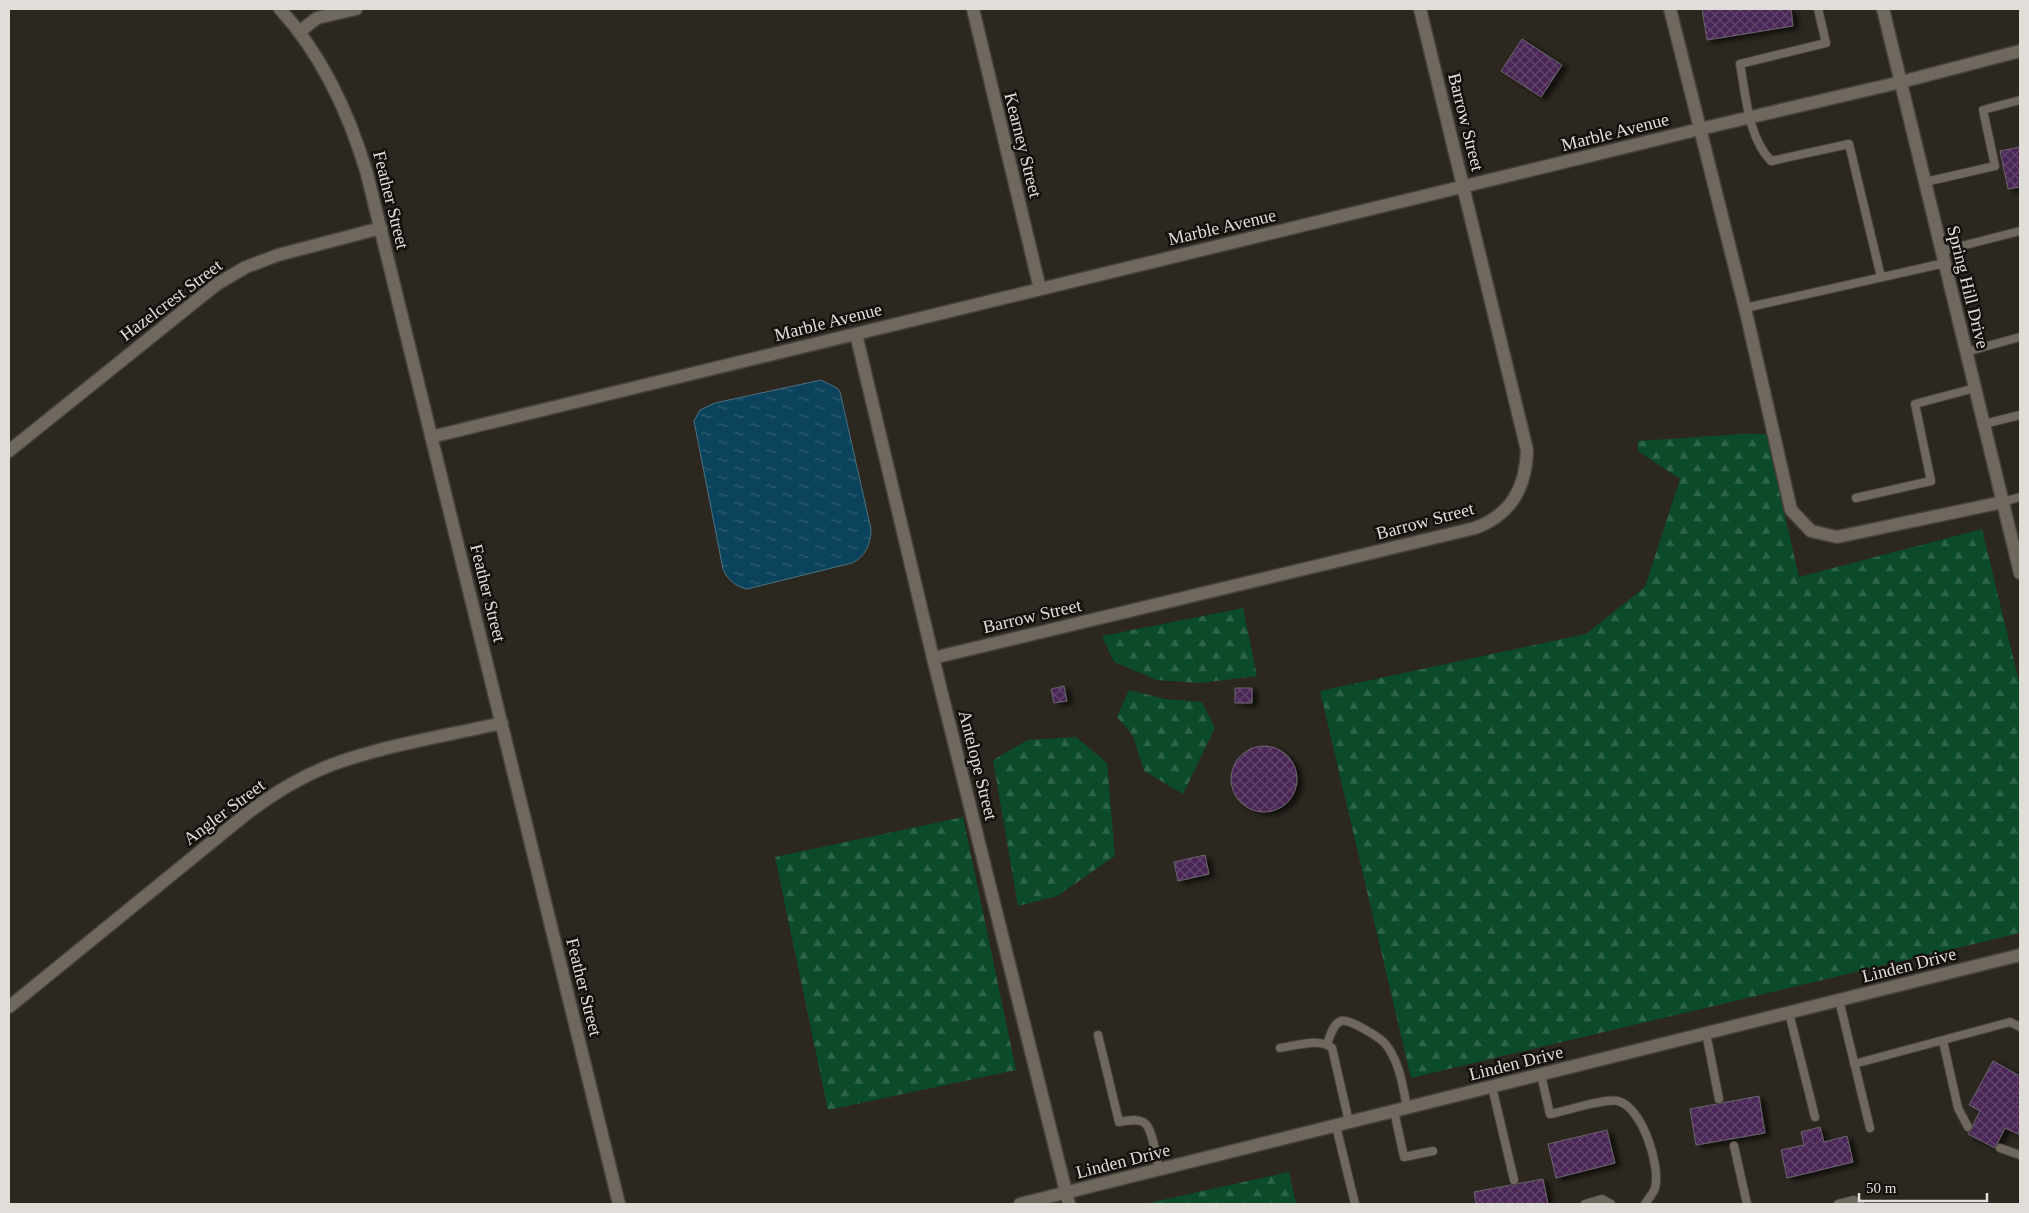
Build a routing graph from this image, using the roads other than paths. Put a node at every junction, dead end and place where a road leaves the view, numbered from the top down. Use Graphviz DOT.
graph roads {
  1 [pos="280,9"];
  2 [pos="356,9"];
  3 [pos="973,9"];
  4 [pos="1420,9"];
  5 [pos="1670,9"];
  6 [pos="1818,9"];
  7 [pos="1883,9"];
  8 [pos="300,32"];
  9 [pos="2020,51"];
  10 [pos="1901,82"];
  11 [pos="2020,100"];
  12 [pos="1750,118"];
  13 [pos="1700,129"];
  14 [pos="1925,182"];
  15 [pos="1464,187"];
  16 [pos="381,228"];
  17 [pos="2020,231"];
  18 [pos="1943,257"];
  19 [pos="1881,277"];
  20 [pos="1040,289"];
  21 [pos="1745,308"];
  22 [pos="856,334"];
  23 [pos="2020,337"];
  24 [pos="1966,352"];
  25 [pos="1975,388"];
  26 [pos="2020,414"];
  27 [pos="1984,424"];
  28 [pos="431,437"];
  29 [pos="9,451"];
  30 [pos="2020,497"];
  31 [pos="1856,498"];
  32 [pos="2003,502"];
  33 [pos="2020,573"];
  34 [pos="933,658"];
  35 [pos="502,723"];
  36 [pos="2020,955"];
  37 [pos="1839,1000"];
  38 [pos="9,1007"];
  39 [pos="1789,1013"];
  40 [pos="2020,1027"];
  41 [pos="1706,1033"];
  42 [pos="1098,1034"];
  43 [pos="1943,1040"];
  44 [pos="1327,1044"];
  45 [pos="1280,1048"];
  46 [pos="1854,1064"];
  47 [pos="1541,1075"];
  48 [pos="1492,1087"];
  49 [pos="1720,1099"];
  50 [pos="1407,1108"];
  51 [pos="1394,1111"];
  52 [pos="1815,1118"];
  53 [pos="1350,1122"];
  54 [pos="1336,1126"];
  55 [pos="1968,1127"];
  56 [pos="1870,1128"];
  57 [pos="1734,1146"];
  58 [pos="2000,1148"];
  59 [pos="1433,1151"];
  60 [pos="2020,1155"];
  61 [pos="1159,1170"];
  62 [pos="1514,1180"];
  63 [pos="1068,1199"];
  64 [pos="619,1204"];
  65 [pos="1020,1204"];
  66 [pos="1355,1204"];
  67 [pos="1585,1204"];
  68 [pos="1611,1204"];
  69 [pos="1645,1204"];
  70 [pos="1747,1204"];
  71 [pos="1838,1204"];
  72 [pos="1860,1204"];
  1 -- 8 [label="street, Feather Street"];
  2 -- 8 [label="street"];
  3 -- 20 [label="street, Kearney Street"];
  4 -- 15 [label="street, Barrow Street"];
  5 -- 13 [label="street"];
  6 -- 12 [label="lane"];
  7 -- 10 [label="street, Spring Hill Drive"];
  8 -- 16 [label="street, Feather Street"];
  9 -- 10 [label="street, Marble Avenue"];
  10 -- 12 [label="street, Marble Avenue"];
  10 -- 14 [label="street, Spring Hill Drive"];
  11 -- 14 [label="lane"];
  12 -- 13 [label="street, Marble Avenue"];
  12 -- 19 [label="lane"];
  13 -- 15 [label="street, Marble Avenue"];
  13 -- 21 [label="street"];
  14 -- 18 [label="street, Spring Hill Drive"];
  15 -- 20 [label="street, Marble Avenue"];
  15 -- 34 [label="street, Barrow Street"];
  16 -- 28 [label="street, Feather Street"];
  16 -- 29 [label="street, Hazelcrest Street"];
  17 -- 18 [label="lane"];
  18 -- 19 [label="lane"];
  18 -- 24 [label="street, Spring Hill Drive"];
  19 -- 21 [label="lane"];
  20 -- 22 [label="street, Marble Avenue"];
  21 -- 32 [label="street"];
  22 -- 28 [label="street, Marble Avenue"];
  22 -- 34 [label="street, Antelope Street"];
  23 -- 24 [label="lane"];
  24 -- 25 [label="street, Spring Hill Drive"];
  25 -- 27 [label="street, Spring Hill Drive"];
  25 -- 31 [label="lane"];
  26 -- 27 [label="lane"];
  27 -- 32 [label="street, Spring Hill Drive"];
  28 -- 35 [label="street, Feather Street"];
  30 -- 32 [label="lane"];
  32 -- 33 [label="street, Spring Hill Drive"];
  34 -- 63 [label="street, Antelope Street"];
  35 -- 38 [label="street, Angler Street"];
  35 -- 64 [label="street, Feather Street"];
  36 -- 37 [label="street, Linden Drive"];
  37 -- 39 [label="street, Linden Drive"];
  37 -- 46 [label="lane"];
  39 -- 41 [label="street, Linden Drive"];
  39 -- 52 [label="lane"];
  40 -- 43 [label="lane"];
  41 -- 47 [label="street, Linden Drive"];
  41 -- 49 [label="lane"];
  42 -- 61 [label="lane"];
  43 -- 46 [label="lane"];
  43 -- 55 [label="lane"];
  44 -- 45 [label="lane"];
  44 -- 50 [label="lane"];
  44 -- 53 [label="lane"];
  46 -- 56 [label="lane"];
  47 -- 48 [label="street, Linden Drive"];
  47 -- 69 [label="lane"];
  48 -- 50 [label="street, Linden Drive"];
  48 -- 62 [label="lane"];
  50 -- 51 [label="street, Linden Drive"];
  51 -- 53 [label="street, Linden Drive"];
  51 -- 59 [label="lane"];
  53 -- 54 [label="street, Linden Drive"];
  54 -- 61 [label="street, Linden Drive"];
  54 -- 66 [label="lane"];
  57 -- 70 [label="lane"];
  58 -- 60 [label="lane"];
  61 -- 63 [label="street, Linden Drive"];
  63 -- 65 [label="street, Linden Drive"];
  67 -- 68 [label="lane"];
  71 -- 72 [label="lane"];
}
